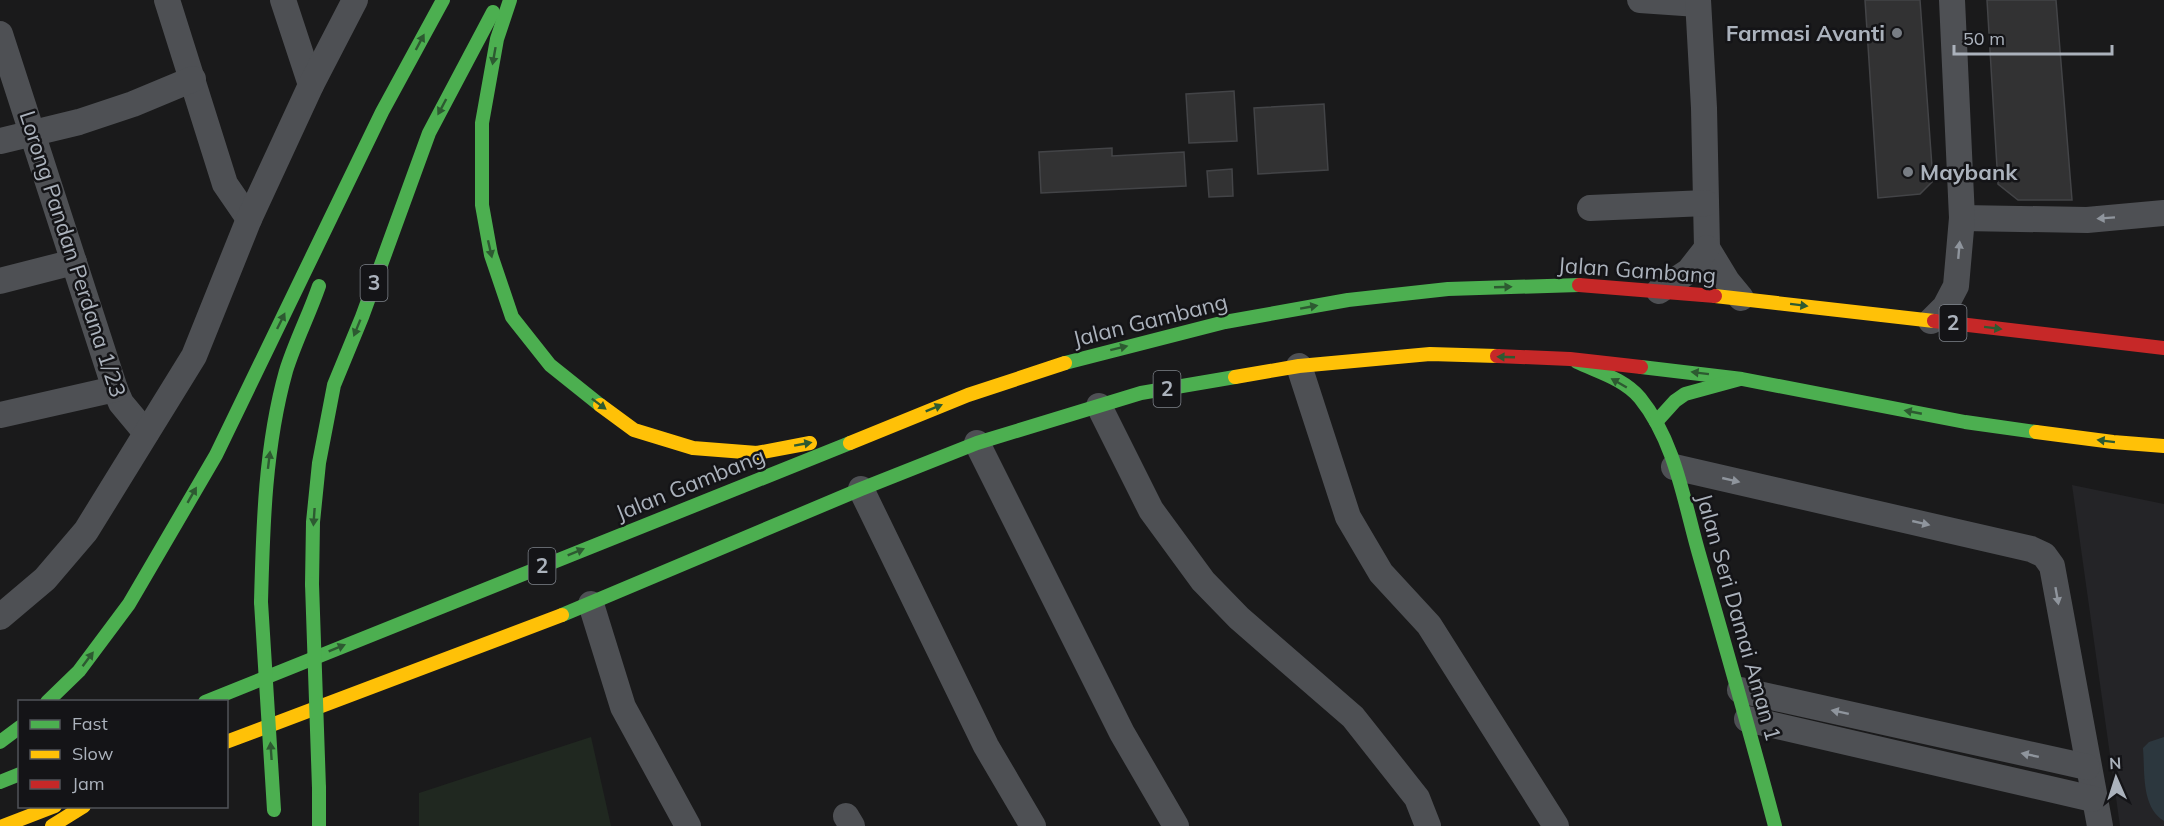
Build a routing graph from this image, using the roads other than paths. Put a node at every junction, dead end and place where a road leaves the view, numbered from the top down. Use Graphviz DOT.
graph roads {
  1 [pos="168,0"];
  2 [pos="283,0"];
  3 [pos="355,0"];
  4 [pos="442,0"];
  5 [pos="500,0"];
  6 [pos="510,0"];
  7 [pos="1640,0"];
  8 [pos="1952,0"];
  9 [pos="1698,2"];
  10 [pos="0,34"];
  11 [pos="193,79"];
  12 [pos="310,85"];
  13 [pos="382,112"];
  14 [pos="33,134"];
  15 [pos="0,141"];
  16 [pos="1706,203"];
  17 [pos="1590,208"];
  18 [pos="2164,213"];
  19 [pos="1962,218"];
  20 [pos="249,219"];
  21 [pos="339,233"];
  22 [pos="1707,248"];
  23 [pos="74,262"];
  24 [pos="323,277"];
  25 [pos="0,281"];
  26 [pos="1659,291"];
  27 [pos="1741,298"];
  28 [pos="1931,321"];
  29 [pos="2164,348"];
  30 [pos="1570,359"];
  31 [pos="1299,366"];
  32 [pos="1742,379"];
  33 [pos="115,388"];
  34 [pos="1100,406"];
  35 [pos="0,415"];
  36 [pos="1656,422"];
  37 [pos="880,430"];
  38 [pos="146,433"];
  39 [pos="977,443"];
  40 [pos="2164,446"];
  41 [pos="1674,467"];
  42 [pos="861,489"];
  43 [pos="591,604"];
  44 [pos="0,616"];
  45 [pos="1740,690"];
  46 [pos="49,700"];
  47 [pos="210,700"];
  48 [pos="1747,718"];
  49 [pos="18,728"];
  50 [pos="228,741"];
  51 [pos="0,742"];
  52 [pos="2087,767"];
  53 [pos="18,775"];
  54 [pos="0,782"];
  55 [pos="2093,799"];
  56 [pos="53,808"];
  57 [pos="82,808"];
  58 [pos="3,826"];
  59 [pos="52,826"];
  60 [pos="275,826"];
  61 [pos="320,826"];
  62 [pos="688,826"];
  63 [pos="1033,826"];
  64 [pos="1176,826"];
  65 [pos="1428,826"];
  66 [pos="1556,826"];
  67 [pos="1775,826"];
  68 [pos="2100,826"];
  1 -- 11 [label="street"];
  2 -- 12 [label="street"];
  3 -- 12 [label="street"];
  13 -- 4 [label="main road, one-way"];
  5 -- 61 [label="main road, 3, one-way, bridge"];
  6 -- 37 [label="main road, one-way"];
  7 -- 9 [label="street"];
  8 -- 19 [label="street"];
  9 -- 16 [label="street"];
  10 -- 14 [label="street, Lorong Pandan Perdana 1/23"];
  11 -- 14 [label="street"];
  11 -- 20 [label="street"];
  12 -- 20 [label="street"];
  13 -- 21 [label="main road"];
  46 -- 13 [label="main road, one-way"];
  14 -- 15 [label="street"];
  14 -- 23 [label="street, Lorong Pandan Perdana 1/23"];
  16 -- 17 [label="street"];
  16 -- 22 [label="street"];
  18 -- 19 [label="street, one-way"];
  28 -- 19 [label="street, one-way"];
  20 -- 38 [label="street"];
  22 -- 26 [label="street"];
  22 -- 27 [label="street"];
  23 -- 25 [label="street"];
  23 -- 33 [label="street, Lorong Pandan Perdana 1/23"];
  60 -- 24 [label="main road, one-way, bridge"];
  26 -- 27 [label="main road, Jalan Gambang / 2"];
  37 -- 26 [label="main road, Jalan Gambang / 2, one-way"];
  27 -- 28 [label="main road, Jalan Gambang / 2, one-way"];
  28 -- 29 [label="main road, Jalan Gambang / 2, one-way"];
  30 -- 31 [label="main road, 2, one-way"];
  32 -- 30 [label="main road, 2, one-way"];
  36 -- 30 [label="main road, Jalan Seri Damai Aman 1, one-way"];
  31 -- 34 [label="main road, 2"];
  31 -- 66 [label="street"];
  32 -- 36 [label="main road"];
  40 -- 32 [label="main road, 2, one-way"];
  33 -- 35 [label="street"];
  33 -- 38 [label="street, Lorong Pandan Perdana 1/23"];
  34 -- 39 [label="main road, 2"];
  34 -- 65 [label="street"];
  36 -- 41 [label="main road, Jalan Seri Damai Aman 1"];
  47 -- 37 [label="main road, Jalan Gambang / 2, one-way"];
  38 -- 44 [label="street"];
  39 -- 42 [label="main road, 2"];
  39 -- 64 [label="street"];
  41 -- 45 [label="main road, Jalan Seri Damai Aman 1"];
  41 -- 52 [label="street, one-way"];
  42 -- 43 [label="main road, 2"];
  42 -- 63 [label="street"];
  43 -- 50 [label="main road, 2"];
  43 -- 62 [label="street"];
  45 -- 48 [label="main road, Jalan Seri Damai Aman 1"];
  52 -- 45 [label="street, one-way"];
  48 -- 55 [label="street"];
  48 -- 67 [label="main road, Jalan Seri Damai Aman 1"];
  49 -- 51 [label="main road"];
  52 -- 55 [label="street"];
  53 -- 54 [label="main road"];
  55 -- 68 [label="street"];
  56 -- 58 [label="main road"];
  57 -- 59 [label="main road"];
}
